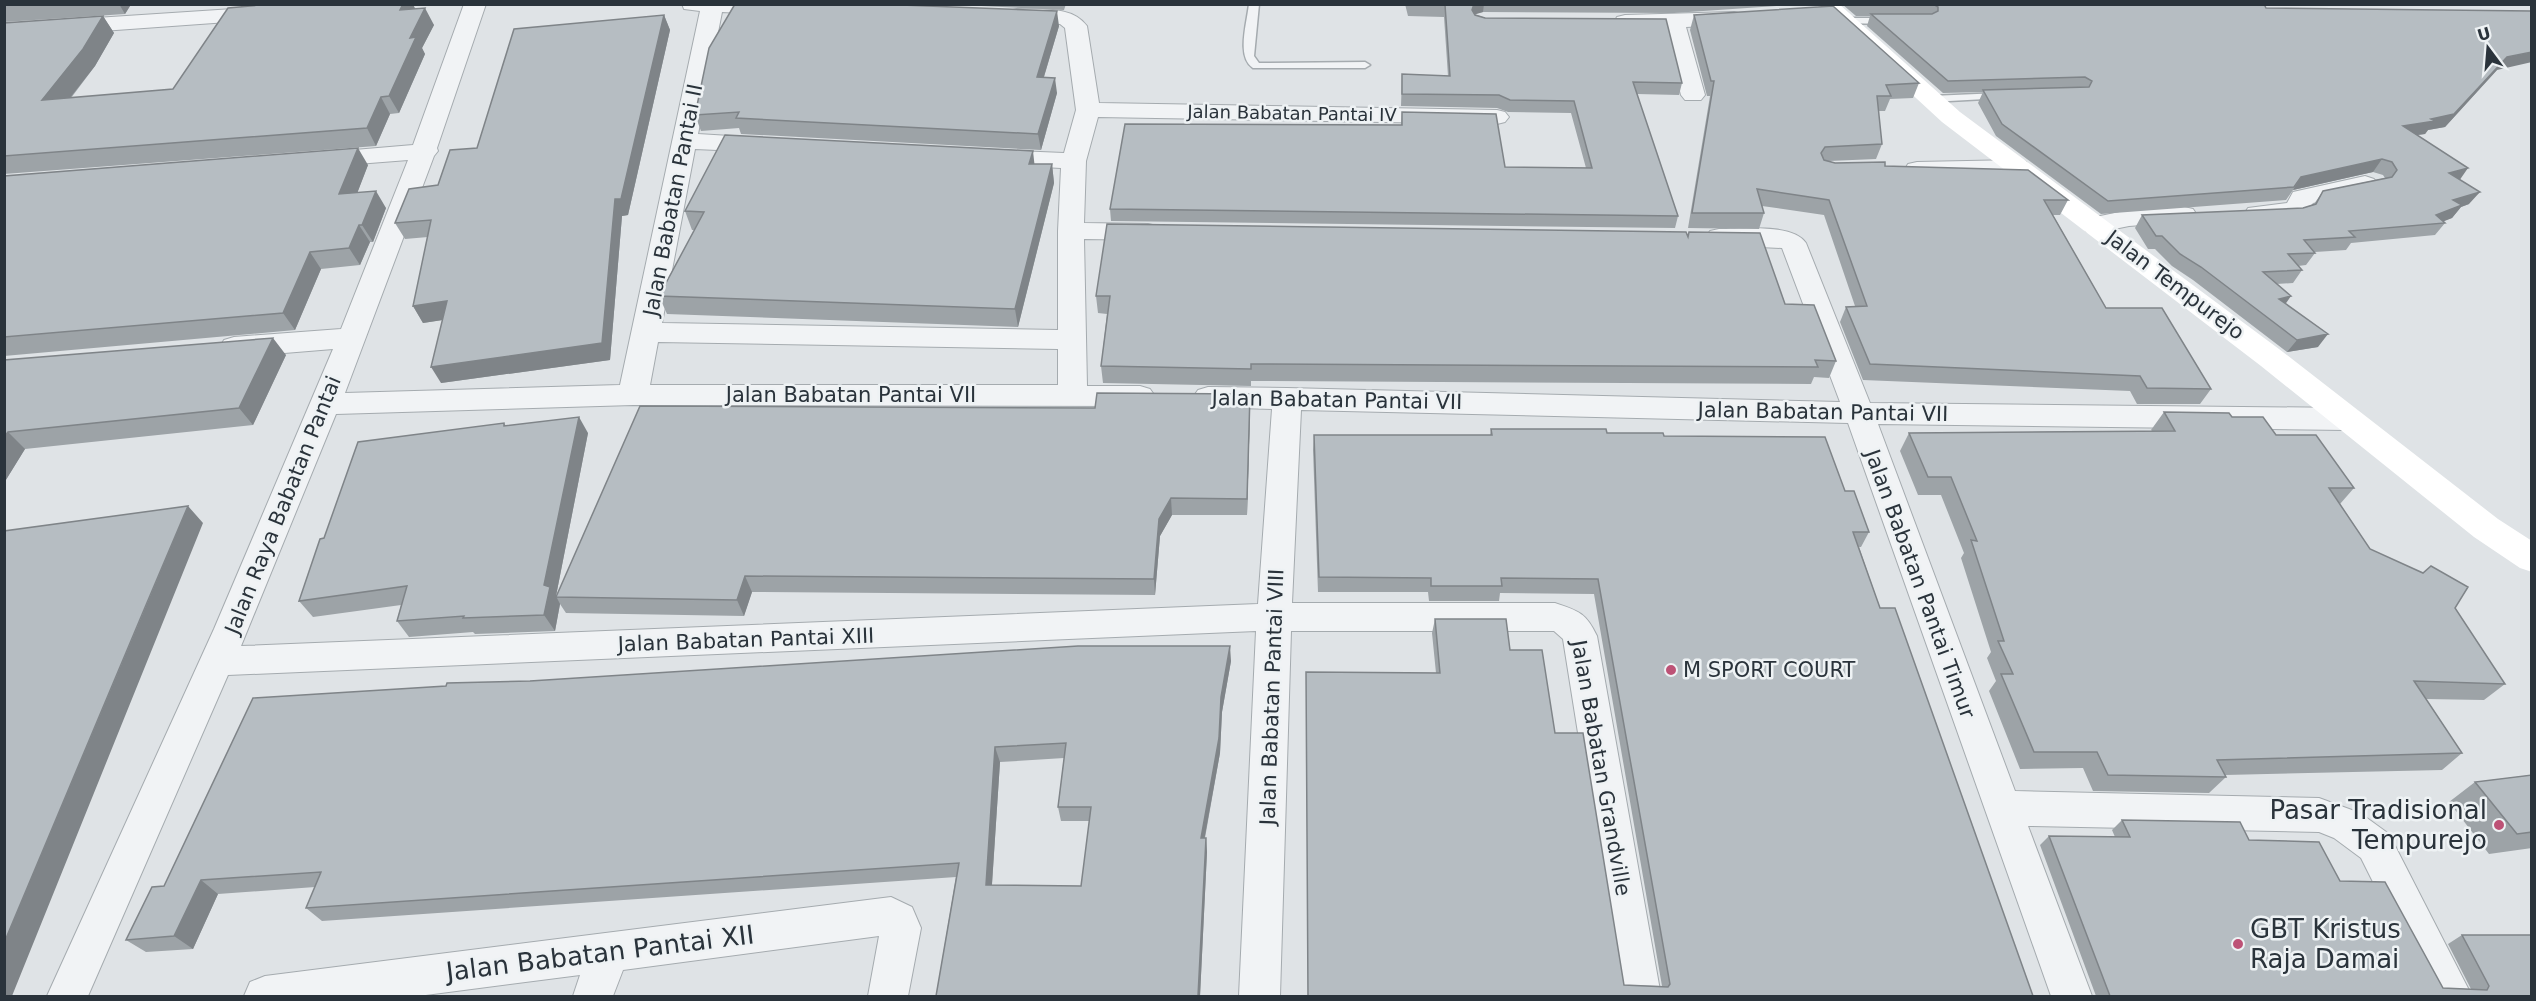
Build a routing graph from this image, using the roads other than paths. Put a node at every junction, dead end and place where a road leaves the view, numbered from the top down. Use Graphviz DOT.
graph roads {
  1 [pos="475,4"];
  2 [pos="1254,4"];
  3 [pos="702,5"];
  4 [pos="802,9"];
  5 [pos="279,13"];
  6 [pos="1828,13"];
  7 [pos="997,15"];
  8 [pos="1757,17"];
  9 [pos="1602,21"];
  10 [pos="1903,21"];
  11 [pos="1674,22"];
  12 [pos="4,31"];
  13 [pos="1365,65"];
  14 [pos="1693,95"];
  15 [pos="2016,95"];
  16 [pos="1931,99"];
  17 [pos="1088,110"];
  18 [pos="1497,117"];
  19 [pos="685,141"];
  20 [pos="791,147"];
  21 [pos="426,151"];
  22 [pos="968,156"];
  23 [pos="301,161"];
  24 [pos="1074,161"];
  25 [pos="2017,168"];
  26 [pos="1888,169"];
  27 [pos="2373,182"];
  28 [pos="2095,225"];
  29 [pos="1071,231"];
  30 [pos="1178,232"];
  31 [pos="1692,237"];
  32 [pos="646,332"];
  33 [pos="350,338"];
  34 [pos="1071,340"];
  35 [pos="203,350"];
  36 [pos="633,395"];
  37 [pos="1073,395"];
  38 [pos="1287,398"];
  39 [pos="328,404"];
  40 [pos="1859,413"];
  41 [pos="2346,419"];
  42 [pos="2532,559"];
  43 [pos="1274,617"];
  44 [pos="219,661"];
  45 [pos="2002,808"];
  46 [pos="609,952"];
  47 [pos="67,996"];
  48 [pos="265,996"];
  49 [pos="593,996"];
  50 [pos="888,996"];
  51 [pos="1260,996"];
  52 [pos="1641,996"];
  53 [pos="2071,996"];
  54 [pos="2452,996"];
  1 -- 21 [label="street, Jalan Raya Babatan Pantai"];
  2 -- 13 [label="lane"];
  3 -- 4 [label="street"];
  3 -- 19 [label="street, Jalan Babatan Pantai II"];
  5 -- 12 [label="street"];
  6 -- 10 [label="lane"];
  6 -- 16 [label="main road, Jalan Tempurejo"];
  7 -- 17 [label="street"];
  8 -- 11 [label="street"];
  9 -- 11 [label="street"];
  11 -- 14 [label="street"];
  15 -- 16 [label="lane"];
  16 -- 25 [label="main road, Jalan Tempurejo"];
  17 -- 18 [label="street, Jalan Babatan Pantai IV"];
  17 -- 24 [label="street"];
  19 -- 20 [label="street"];
  19 -- 32 [label="street, Jalan Babatan Pantai II"];
  21 -- 23 [label="street"];
  21 -- 33 [label="street, Jalan Raya Babatan Pantai"];
  22 -- 24 [label="street"];
  24 -- 29 [label="street"];
  25 -- 26 [label="street"];
  25 -- 28 [label="main road, Jalan Tempurejo"];
  27 -- 28 [label="street"];
  28 -- 41 [label="main road, Jalan Tempurejo"];
  29 -- 30 [label="street"];
  29 -- 34 [label="street"];
  31 -- 40 [label="street, Jalan Babatan Pantai Timur"];
  32 -- 34 [label="street"];
  32 -- 36 [label="street, Jalan Babatan Pantai II"];
  33 -- 35 [label="street"];
  33 -- 39 [label="street, Jalan Raya Babatan Pantai"];
  34 -- 37 [label="street"];
  36 -- 37 [label="street, Jalan Babatan Pantai VII"];
  36 -- 39 [label="street, Jalan Babatan Pantai VII"];
  37 -- 38 [label="street, Jalan Babatan Pantai VII"];
  38 -- 40 [label="street, Jalan Babatan Pantai VII"];
  38 -- 43 [label="street, Jalan Babatan Pantai VIII"];
  39 -- 44 [label="street, Jalan Raya Babatan Pantai"];
  40 -- 41 [label="street, Jalan Babatan Pantai VII"];
  40 -- 45 [label="street, Jalan Babatan Pantai Timur"];
  41 -- 42 [label="main road, Jalan Tempurejo"];
  43 -- 44 [label="street, Jalan Babatan Pantai XIII"];
  43 -- 51 [label="street, Jalan Babatan Pantai VIII"];
  43 -- 52 [label="street, Jalan Babatan Grandville"];
  44 -- 47 [label="street, Jalan Raya Babatan Pantai"];
  45 -- 53 [label="street, Jalan Babatan Pantai Timur"];
  45 -- 54 [label="street"];
  46 -- 48 [label="street, Jalan Babatan Pantai XII"];
  46 -- 49 [label="street"];
  46 -- 50 [label="street, Jalan Babatan Pantai XII"];
}
